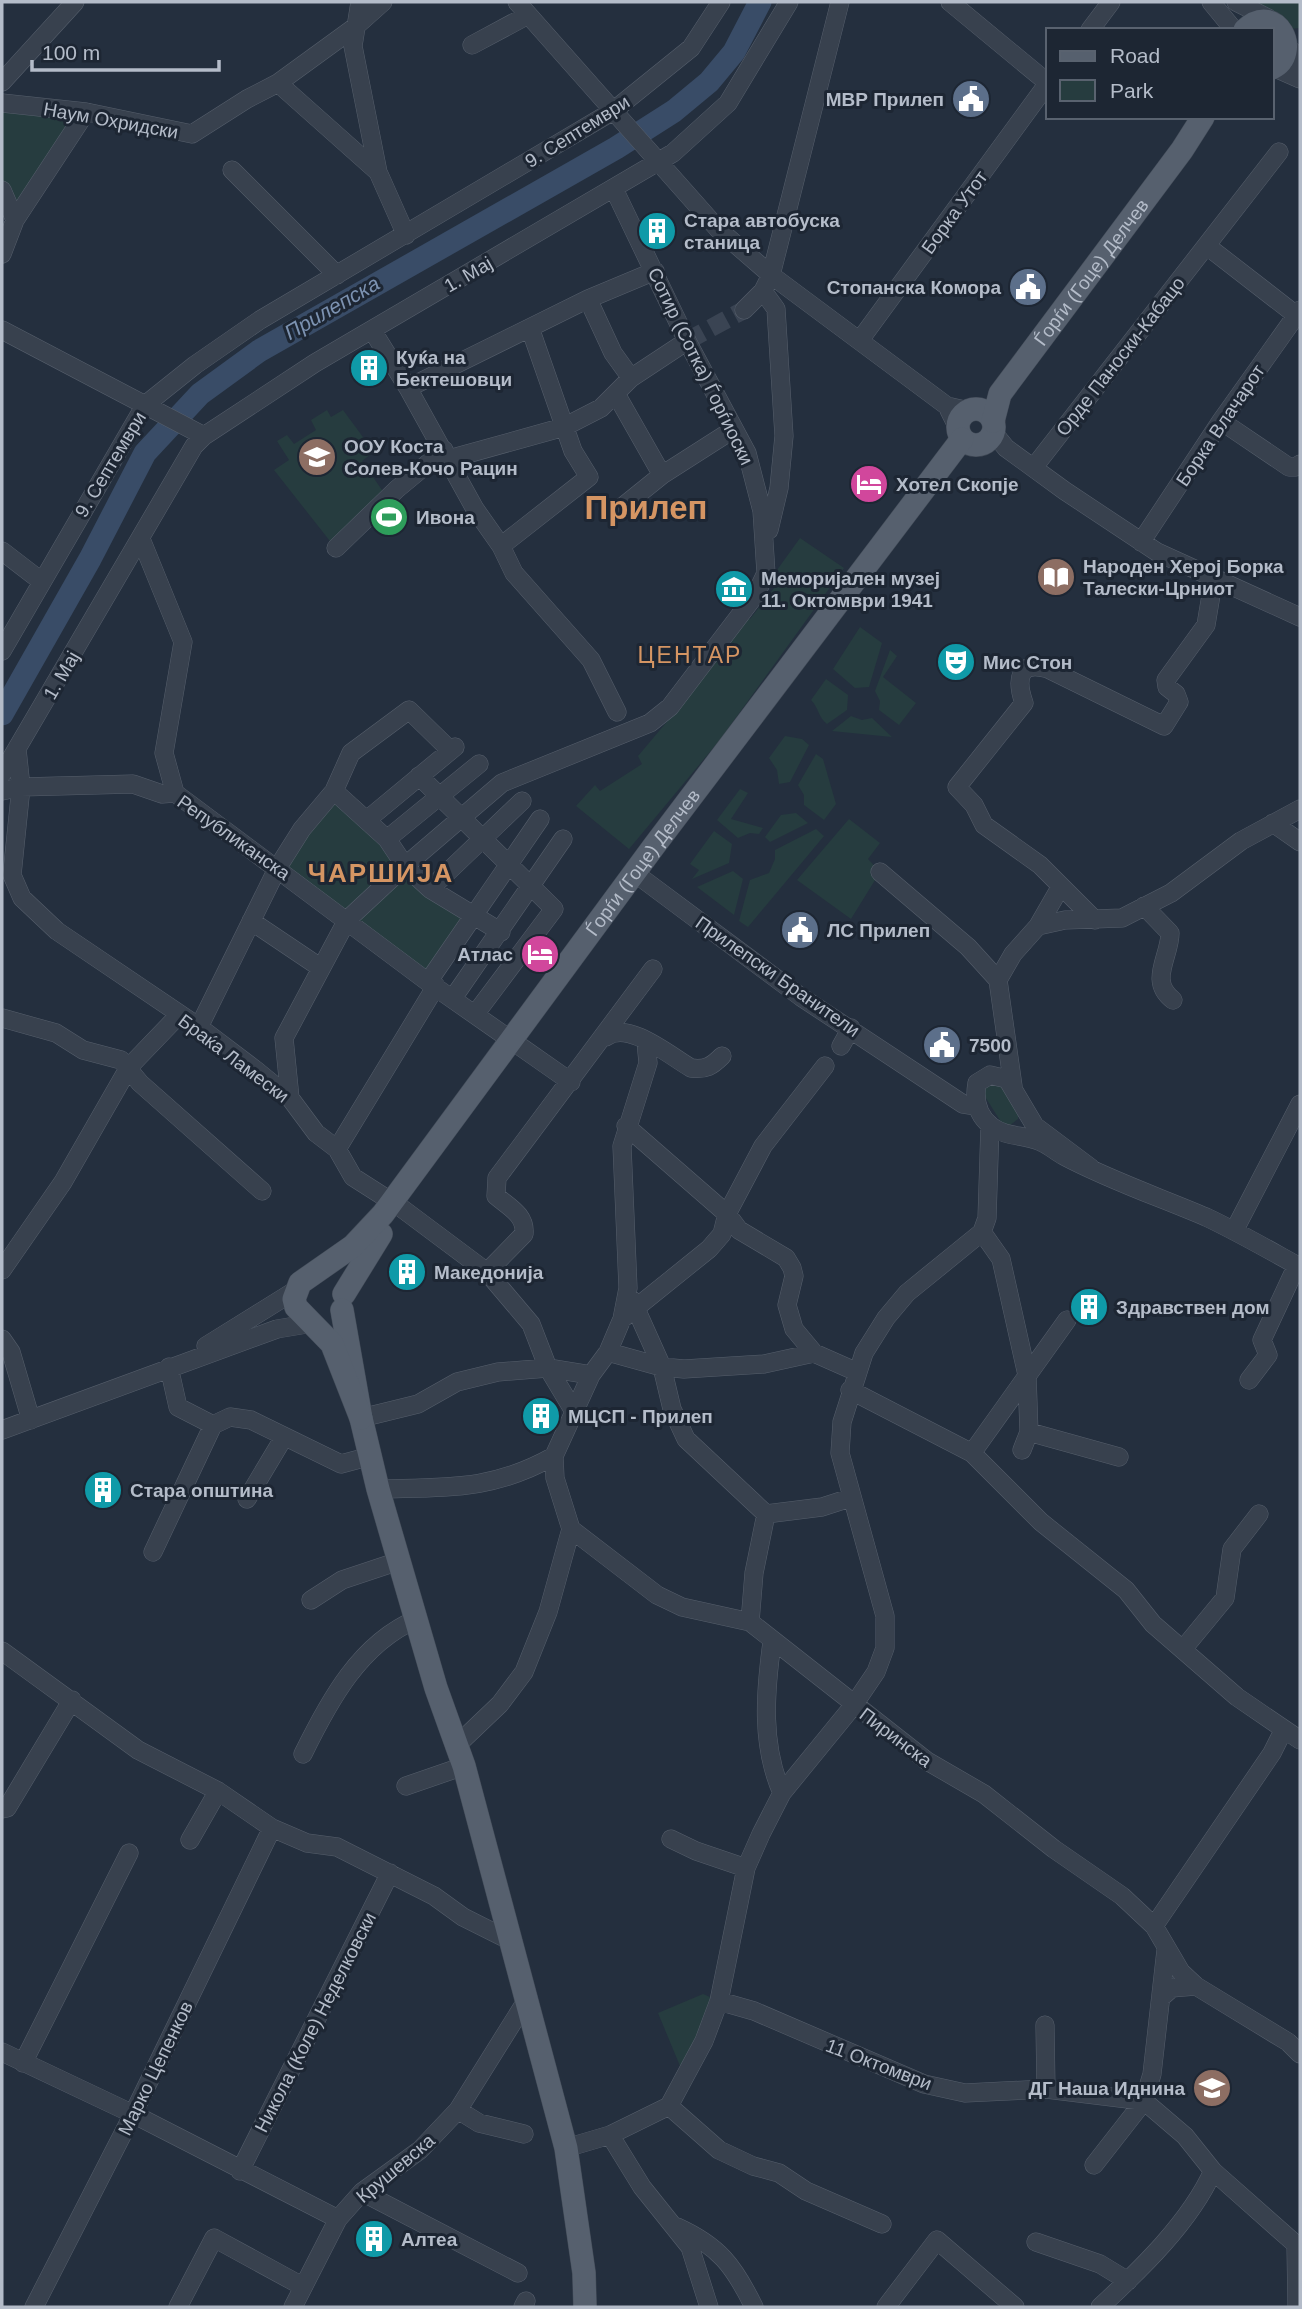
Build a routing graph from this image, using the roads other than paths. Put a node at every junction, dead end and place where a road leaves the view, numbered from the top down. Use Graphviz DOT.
graph roads {
  1 [pos="75,2"];
  2 [pos="360,2"];
  3 [pos="383,2"];
  4 [pos="720,2"];
  5 [pos="789,2"];
  6 [pos="840,2"];
  7 [pos="950,2"];
  8 [pos="1111,2"];
  9 [pos="1211,2"];
  10 [pos="1236,2"];
  11 [pos="523,6"];
  12 [pos="1268,18"];
  13 [pos="355,27"];
  14 [pos="1092,28"];
  15 [pos="1232,28"];
  16 [pos="1247,28"];
  17 [pos="472,44"];
  18 [pos="1296,44"];
  19 [pos="1274,68"];
  20 [pos="1274,68"];
  21 [pos="1300,79"];
  22 [pos="1046,81"];
  23 [pos="2,82"];
  24 [pos="278,83"];
  25 [pos="1046,86"];
  26 [pos="2,103"];
  27 [pos="613,111"];
  28 [pos="86,112"];
  29 [pos="1202,119"];
  30 [pos="1211,119"];
  31 [pos="1182,150"];
  32 [pos="1279,152"];
  33 [pos="659,163"];
  34 [pos="232,170"];
  35 [pos="378,172"];
  36 [pos="614,189"];
  37 [pos="2,190"];
  38 [pos="15,220"];
  39 [pos="406,235"];
  40 [pos="1207,246"];
  41 [pos="2,254"];
  42 [pos="654,271"];
  43 [pos="337,275"];
  44 [pos="767,283"];
  45 [pos="588,299"];
  46 [pos="744,310"];
  47 [pos="1296,322"];
  48 [pos="530,328"];
  49 [pos="2,330"];
  50 [pos="372,330"];
  51 [pos="860,340"];
  52 [pos="687,341"];
  53 [pos="631,378"];
  54 [pos="408,388"];
  55 [pos="616,394"];
  56 [pos="145,405"];
  57 [pos="1221,421"];
  58 [pos="564,427"];
  59 [pos="734,429"];
  60 [pos="979,430"];
  61 [pos="204,436"];
  62 [pos="446,454"];
  63 [pos="1300,464"];
  64 [pos="1034,467"];
  65 [pos="662,475"];
  66 [pos="621,508"];
  67 [pos="141,539"];
  68 [pos="1141,542"];
  69 [pos="501,545"];
  70 [pos="336,548"];
  71 [pos="764,550"];
  72 [pos="2,551"];
  73 [pos="1214,577"];
  74 [pos="41,581"];
  75 [pos="1300,617"];
  76 [pos="2,651"];
  77 [pos="617,712"];
  78 [pos="17,749"];
  79 [pos="479,764"];
  80 [pos="2,774"];
  81 [pos="419,776"];
  82 [pos="21,787"];
  83 [pos="2,791"];
  84 [pos="334,791"];
  85 [pos="175,793"];
  86 [pos="439,795"];
  87 [pos="522,801"];
  88 [pos="1300,808"];
  89 [pos="462,818"];
  90 [pos="540,819"];
  91 [pos="368,820"];
  92 [pos="1273,823"];
  93 [pos="482,838"];
  94 [pos="387,839"];
  95 [pos="564,839"];
  96 [pos="1300,842"];
  97 [pos="509,865"];
  98 [pos="405,866"];
  99 [pos="278,867"];
  100 [pos="880,872"];
  101 [pos="641,878"];
  102 [pos="1061,886"];
  103 [pos="531,887"];
  104 [pos="430,889"];
  105 [pos="1144,906"];
  106 [pos="473,917"];
  107 [pos="347,920"];
  108 [pos="1095,920"];
  109 [pos="251,921"];
  110 [pos="1038,926"];
  111 [pos="500,932"];
  112 [pos="321,968"];
  113 [pos="653,969"];
  114 [pos="998,980"];
  115 [pos="432,984"];
  116 [pos="453,998"];
  117 [pos="1173,1000"];
  118 [pos="476,1013"];
  119 [pos="179,1015"];
  120 [pos="2,1018"];
  121 [pos="199,1027"];
  122 [pos="851,1028"];
  123 [pos="1004,1035"];
  124 [pos="606,1037"];
  125 [pos="646,1042"];
  126 [pos="517,1043"];
  127 [pos="841,1046"];
  128 [pos="722,1056"];
  129 [pos="825,1066"];
  130 [pos="129,1067"];
  131 [pos="922,1074"];
  132 [pos="984,1079"];
  133 [pos="570,1082"];
  134 [pos="1013,1086"];
  135 [pos="290,1098"];
  136 [pos="1300,1104"];
  137 [pos="976,1106"];
  138 [pos="1026,1114"];
  139 [pos="626,1125"];
  140 [pos="990,1125"];
  141 [pos="1011,1136"];
  142 [pos="337,1149"];
  143 [pos="986,1168"];
  144 [pos="1091,1168"];
  145 [pos="262,1191"];
  146 [pos="395,1205"];
  147 [pos="727,1214"];
  148 [pos="1234,1231"];
  149 [pos="982,1232"];
  150 [pos="1298,1266"];
  151 [pos="2,1270"];
  152 [pos="486,1272"];
  153 [pos="313,1275"];
  154 [pos="296,1290"];
  155 [pos="343,1302"];
  156 [pos="629,1314"];
  157 [pos="1067,1320"];
  158 [pos="313,1323"];
  159 [pos="2,1339"];
  160 [pos="608,1352"];
  161 [pos="814,1353"];
  162 [pos="169,1367"];
  163 [pos="662,1367"];
  164 [pos="548,1368"];
  165 [pos="857,1372"];
  166 [pos="591,1375"];
  167 [pos="1027,1375"];
  168 [pos="1249,1380"];
  169 [pos="850,1390"];
  170 [pos="575,1413"];
  171 [pos="361,1418"];
  172 [pos="31,1420"];
  173 [pos="213,1425"];
  174 [pos="2,1430"];
  175 [pos="1029,1432"];
  176 [pos="284,1437"];
  177 [pos="1022,1450"];
  178 [pos="972,1453"];
  179 [pos="371,1456"];
  180 [pos="554,1456"];
  181 [pos="1119,1457"];
  182 [pos="378,1489"];
  183 [pos="247,1499"];
  184 [pos="850,1499"];
  185 [pos="766,1514"];
  186 [pos="1259,1514"];
  187 [pos="571,1529"];
  188 [pos="153,1552"];
  189 [pos="398,1561"];
  190 [pos="311,1600"];
  191 [pos="416,1619"];
  192 [pos="750,1622"];
  193 [pos="772,1642"];
  194 [pos="1183,1650"];
  195 [pos="2,1651"];
  196 [pos="72,1700"];
  197 [pos="853,1706"];
  198 [pos="1283,1731"];
  199 [pos="1300,1741"];
  200 [pos="303,1754"];
  201 [pos="461,1755"];
  202 [pos="406,1786"];
  203 [pos="218,1791"];
  204 [pos="782,1793"];
  205 [pos="2,1809"];
  206 [pos="272,1828"];
  207 [pos="671,1839"];
  208 [pos="190,1840"];
  209 [pos="129,1853"];
  210 [pos="746,1868"];
  211 [pos="390,1873"];
  212 [pos="1154,1926"];
  213 [pos="513,1942"];
  214 [pos="1166,1950"];
  215 [pos="1196,1986"];
  216 [pos="1164,1995"];
  217 [pos="528,1998"];
  218 [pos="719,2001"];
  219 [pos="1045,2025"];
  220 [pos="1300,2027"];
  221 [pos="1294,2048"];
  222 [pos="2,2052"];
  223 [pos="23,2063"];
  224 [pos="1046,2089"];
  225 [pos="1144,2101"];
  226 [pos="669,2106"];
  227 [pos="458,2110"];
  228 [pos="133,2114"];
  229 [pos="524,2134"];
  230 [pos="610,2135"];
  231 [pos="566,2148"];
  232 [pos="1094,2165"];
  233 [pos="240,2171"];
  234 [pos="1213,2171"];
  235 [pos="362,2192"];
  236 [pos="338,2219"];
  237 [pos="882,2224"];
  238 [pos="674,2226"];
  239 [pos="1037,2242"];
  240 [pos="1298,2247"];
  241 [pos="518,2273"];
  242 [pos="1128,2281"];
  243 [pos="302,2286"];
  244 [pos="34,2307"];
  245 [pos="178,2307"];
  246 [pos="293,2307"];
  247 [pos="585,2307"];
  248 [pos="709,2307"];
  249 [pos="754,2307"];
  250 [pos="886,2307"];
  251 [pos="1015,2307"];
  252 [pos="1100,2307"];
  253 [pos="1297,2307"];
  1 -- 23 [label="street"];
  2 -- 13 [label="street"];
  3 -- 13 [label="street, Наум Охридски"];
  4 -- 27 [label="street, 9. Септември"];
  5 -- 33 [label="street, 1. Мај"];
  6 -- 44 [label="street"];
  7 -- 22 [label="street, Борка Утот"];
  8 -- 14 [label="street"];
  9 -- 15 [label="street"];
  10 -- 12 [label="street"];
  11 -- 17 [label="street"];
  11 -- 27 [label="street"];
  12 -- 16 [label="main road"];
  12 -- 18 [label="main road"];
  13 -- 24 [label="street, Наум Охридски"];
  13 -- 35 [label="street"];
  18 -- 19 [label="main road"];
  20 -- 21 [label="street"];
  24 -- 28 [label="street, Наум Охридски"];
  24 -- 35 [label="street"];
  25 -- 51 [label="street, Борка Утот"];
  26 -- 28 [label="street, Наум Охридски"];
  27 -- 33 [label="street"];
  27 -- 39 [label="street, 9. Септември"];
  28 -- 38 [label="street"];
  29 -- 31 [label="main road, Ѓорѓи (Гоце) Делчев"];
  30 -- 31 [label="main road, Ѓорѓи (Гоце) Делчев"];
  31 -- 60 [label="main road, Ѓорѓи (Гоце) Делчев"];
  32 -- 40 [label="street, Орде Паноски-Кабацо"];
  33 -- 36 [label="street, 1. Мај"];
  33 -- 44 [label="street"];
  34 -- 43 [label="street"];
  35 -- 39 [label="street"];
  36 -- 42 [label="street, Сотир (Сотка) Ѓорѓиоски"];
  36 -- 50 [label="street, 1. Мај"];
  37 -- 38 [label="street"];
  38 -- 41 [label="street"];
  39 -- 43 [label="street, 9. Септември"];
  40 -- 47 [label="street"];
  40 -- 64 [label="street, Орде Паноски-Кабацо"];
  42 -- 45 [label="street"];
  42 -- 52 [label="street, Сотир (Сотка) Ѓорѓиоски"];
  43 -- 56 [label="street, 9. Септември"];
  44 -- 46 [label="street"];
  44 -- 51 [label="street"];
  44 -- 71 [label="street, Сотир (Сотка) Ѓорѓиоски"];
  45 -- 48 [label="street"];
  45 -- 53 [label="street"];
  47 -- 57 [label="street, Борка Влачарот"];
  48 -- 54 [label="street"];
  48 -- 58 [label="street"];
  49 -- 56 [label="street"];
  50 -- 54 [label="street"];
  50 -- 61 [label="street, 1. Мај"];
  51 -- 60 [label="street"];
  52 -- 53 [label="street"];
  52 -- 59 [label="street, Сотир (Сотка) Ѓорѓиоски"];
  53 -- 55 [label="street"];
  54 -- 62 [label="street"];
  55 -- 58 [label="street"];
  55 -- 65 [label="street"];
  56 -- 61 [label="street"];
  56 -- 74 [label="street, 9. Септември"];
  57 -- 63 [label="street"];
  57 -- 68 [label="street, Борка Влачарот"];
  58 -- 62 [label="street"];
  58 -- 69 [label="street"];
  59 -- 65 [label="street"];
  59 -- 71 [label="street, Сотир (Сотка) Ѓорѓиоски"];
  60 -- 64 [label="street"];
  60 -- 101 [label="main road, Ѓорѓи (Гоце) Делчев"];
  61 -- 67 [label="street, 1. Мај"];
  62 -- 69 [label="street"];
  62 -- 70 [label="street"];
  64 -- 68 [label="street"];
  65 -- 66 [label="street"];
  67 -- 78 [label="street, 1. Мај"];
  67 -- 85 [label="street"];
  68 -- 73 [label="street"];
  69 -- 77 [label="street"];
  71 -- 89 [label="street, Сотир (Сотка) Ѓорѓиоски"];
  72 -- 74 [label="street"];
  73 -- 75 [label="street"];
  73 -- 102 [label="street"];
  74 -- 76 [label="street, 9. Септември"];
  78 -- 80 [label="street, 1. Мај"];
  78 -- 82 [label="street, Браќа Ламески"];
  79 -- 86 [label="street"];
  81 -- 84 [label="street"];
  81 -- 86 [label="street"];
  81 -- 91 [label="street"];
  82 -- 83 [label="street, Републиканска"];
  82 -- 85 [label="street, Републиканска"];
  82 -- 119 [label="street, Браќа Ламески"];
  84 -- 91 [label="street"];
  84 -- 99 [label="street"];
  85 -- 99 [label="street, Републиканска"];
  86 -- 89 [label="street"];
  86 -- 94 [label="street"];
  87 -- 93 [label="street"];
  88 -- 92 [label="street"];
  89 -- 93 [label="street"];
  89 -- 98 [label="street"];
  90 -- 97 [label="street"];
  91 -- 94 [label="street"];
  92 -- 96 [label="street"];
  92 -- 105 [label="street"];
  93 -- 97 [label="street"];
  93 -- 104 [label="street"];
  94 -- 98 [label="street"];
  95 -- 103 [label="street"];
  97 -- 103 [label="street"];
  97 -- 106 [label="street"];
  98 -- 104 [label="street"];
  98 -- 107 [label="street"];
  99 -- 107 [label="street, Републиканска"];
  99 -- 109 [label="street"];
  100 -- 114 [label="street"];
  101 -- 122 [label="street, Прилепски Бранители"];
  101 -- 126 [label="main road, Ѓорѓи (Гоце) Делчев"];
  102 -- 108 [label="street"];
  102 -- 110 [label="street"];
  103 -- 111 [label="street"];
  103 -- 118 [label="street"];
  104 -- 106 [label="street"];
  105 -- 108 [label="street"];
  105 -- 117 [label="street"];
  106 -- 111 [label="street"];
  106 -- 115 [label="street"];
  107 -- 112 [label="street"];
  107 -- 115 [label="street, Републиканска"];
  108 -- 110 [label="street"];
  109 -- 112 [label="street"];
  109 -- 121 [label="street"];
  110 -- 114 [label="street"];
  111 -- 116 [label="street"];
  112 -- 135 [label="street"];
  113 -- 124 [label="street"];
  114 -- 123 [label="street"];
  115 -- 116 [label="street, Републиканска"];
  115 -- 142 [label="street"];
  116 -- 118 [label="street, Републиканска"];
  118 -- 126 [label="street, Републиканска"];
  119 -- 121 [label="street, Браќа Ламески"];
  119 -- 130 [label="street"];
  120 -- 130 [label="street"];
  121 -- 135 [label="street, Браќа Ламески"];
  122 -- 127 [label="street"];
  122 -- 131 [label="street, Прилепски Бранители"];
  123 -- 132 [label="street"];
  123 -- 134 [label="street"];
  124 -- 125 [label="street"];
  124 -- 133 [label="street"];
  125 -- 128 [label="street"];
  125 -- 139 [label="street"];
  126 -- 133 [label="street, Републиканска"];
  126 -- 146 [label="main road, Ѓорѓи (Гоце) Делчев"];
  129 -- 147 [label="street"];
  130 -- 145 [label="street"];
  130 -- 151 [label="street"];
  131 -- 132 [label="street, Прилепски Бранители"];
  131 -- 137 [label="street, Прилепски Бранители"];
  132 -- 134 [label="street"];
  132 -- 137 [label="street"];
  133 -- 152 [label="street"];
  134 -- 138 [label="street"];
  135 -- 142 [label="street, Браќа Ламески"];
  136 -- 148 [label="street"];
  137 -- 140 [label="street"];
  138 -- 141 [label="street"];
  138 -- 144 [label="street"];
  139 -- 147 [label="street"];
  139 -- 156 [label="street"];
  140 -- 141 [label="street"];
  140 -- 143 [label="street"];
  141 -- 143 [label="street"];
  141 -- 144 [label="street"];
  142 -- 146 [label="street, Браќа Ламески"];
  143 -- 149 [label="street"];
  144 -- 148 [label="street"];
  146 -- 152 [label="street, Браќа Ламески"];
  146 -- 153 [label="main road, Ѓорѓи (Гоце) Делчев"];
  146 -- 155 [label="main road, Ѓорѓи (Гоце) Делчев"];
  147 -- 156 [label="street"];
  147 -- 161 [label="street"];
  148 -- 150 [label="street"];
  149 -- 165 [label="street"];
  149 -- 167 [label="street"];
  150 -- 168 [label="street"];
  152 -- 164 [label="street, Браќа Ламески"];
  153 -- 154 [label="main road"];
  153 -- 155 [label="main road"];
  154 -- 158 [label="main road"];
  154 -- 162 [label="street"];
  155 -- 158 [label="main road"];
  155 -- 171 [label="main road"];
  156 -- 160 [label="street"];
  156 -- 163 [label="street"];
  157 -- 167 [label="street"];
  158 -- 162 [label="street"];
  158 -- 171 [label="main road"];
  159 -- 172 [label="street"];
  160 -- 163 [label="street"];
  160 -- 166 [label="street"];
  161 -- 163 [label="street"];
  161 -- 165 [label="street"];
  162 -- 172 [label="street"];
  162 -- 173 [label="street"];
  163 -- 185 [label="street"];
  164 -- 166 [label="street"];
  164 -- 170 [label="street, Браќа Ламески"];
  164 -- 171 [label="street"];
  165 -- 169 [label="street"];
  166 -- 170 [label="street"];
  167 -- 175 [label="street"];
  167 -- 178 [label="street"];
  169 -- 178 [label="street"];
  169 -- 184 [label="street"];
  170 -- 180 [label="street"];
  171 -- 179 [label="main road"];
  172 -- 174 [label="street"];
  173 -- 176 [label="street"];
  173 -- 188 [label="street"];
  175 -- 177 [label="street"];
  175 -- 181 [label="street"];
  176 -- 179 [label="street"];
  176 -- 183 [label="street"];
  178 -- 194 [label="street"];
  179 -- 182 [label="main road"];
  180 -- 182 [label="street"];
  180 -- 187 [label="street"];
  182 -- 189 [label="main road"];
  184 -- 185 [label="street"];
  184 -- 197 [label="street"];
  185 -- 192 [label="street"];
  186 -- 194 [label="street"];
  187 -- 192 [label="street, Пиринска"];
  187 -- 201 [label="street"];
  189 -- 190 [label="street"];
  189 -- 191 [label="main road"];
  191 -- 200 [label="street"];
  191 -- 201 [label="main road"];
  192 -- 193 [label="street, Пиринска"];
  193 -- 197 [label="street, Пиринска"];
  193 -- 204 [label="street"];
  194 -- 198 [label="street"];
  195 -- 196 [label="street"];
  196 -- 203 [label="street"];
  196 -- 205 [label="street"];
  197 -- 204 [label="street"];
  197 -- 212 [label="street, Пиринска"];
  198 -- 199 [label="street"];
  198 -- 212 [label="street"];
  201 -- 202 [label="street"];
  201 -- 213 [label="main road"];
  203 -- 206 [label="street"];
  203 -- 208 [label="street"];
  204 -- 210 [label="street"];
  206 -- 211 [label="street"];
  206 -- 228 [label="street, Марко Цепенков"];
  207 -- 210 [label="street"];
  209 -- 223 [label="street"];
  210 -- 218 [label="street"];
  211 -- 213 [label="street"];
  211 -- 233 [label="street, Никола (Коле) Неделковски"];
  212 -- 214 [label="street, Пиринска"];
  213 -- 217 [label="main road"];
  214 -- 215 [label="street"];
  214 -- 216 [label="street, Пиринска"];
  215 -- 216 [label="street"];
  215 -- 221 [label="street"];
  216 -- 225 [label="street, Пиринска"];
  217 -- 227 [label="street, Крушевска"];
  217 -- 231 [label="main road"];
  218 -- 224 [label="street, 11 Октомври"];
  218 -- 226 [label="street"];
  219 -- 224 [label="street"];
  220 -- 221 [label="street"];
  222 -- 223 [label="street"];
  223 -- 228 [label="street"];
  224 -- 225 [label="street, 11 Октомври"];
  225 -- 232 [label="street"];
  225 -- 234 [label="street"];
  226 -- 230 [label="street"];
  226 -- 237 [label="street"];
  227 -- 229 [label="street"];
  227 -- 235 [label="street, Крушевска"];
  228 -- 233 [label="street"];
  228 -- 244 [label="street, Марко Цепенков"];
  230 -- 231 [label="street"];
  230 -- 238 [label="street"];
  231 -- 247 [label="main road"];
  233 -- 236 [label="street"];
  234 -- 240 [label="street"];
  234 -- 242 [label="street"];
  235 -- 236 [label="street, Крушевска"];
  235 -- 241 [label="street"];
  236 -- 243 [label="street, Крушевска"];
  238 -- 248 [label="street"];
  238 -- 249 [label="street"];
  239 -- 242 [label="street"];
  240 -- 253 [label="street"];
  242 -- 252 [label="street"];
  243 -- 245 [label="street"];
  243 -- 246 [label="street, Крушевска"];
  250 -- 251 [label="street"];
}
